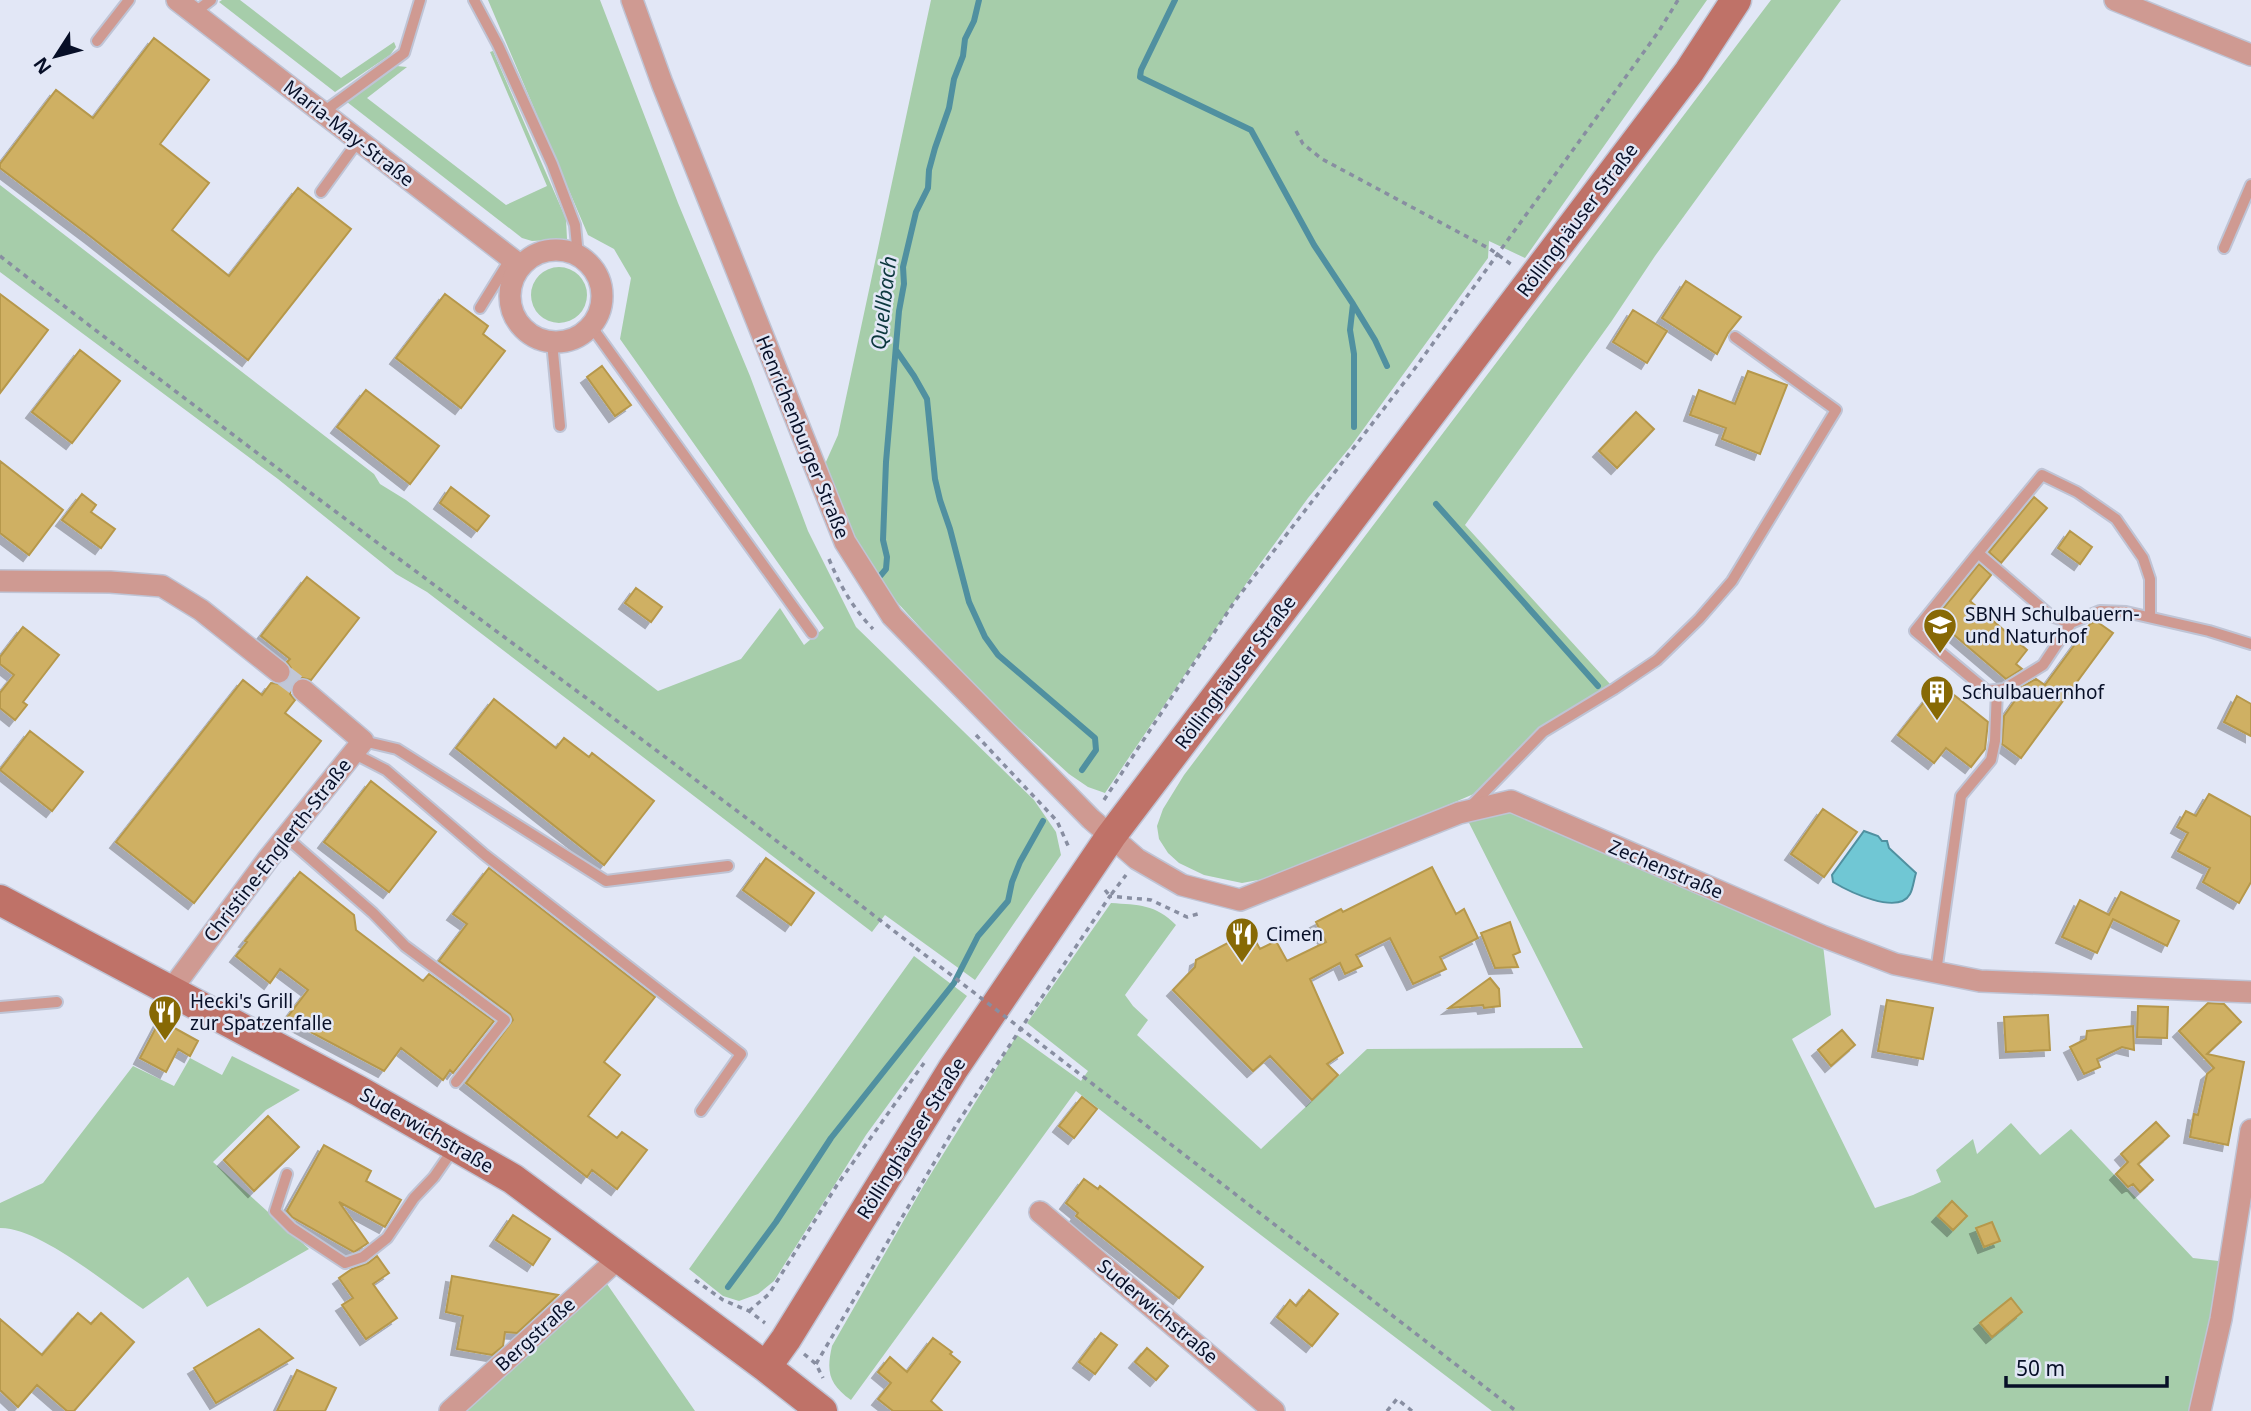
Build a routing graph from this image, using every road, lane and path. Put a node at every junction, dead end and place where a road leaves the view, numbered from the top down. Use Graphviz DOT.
graph roads {
  1 [pos="129,0"];
  2 [pos="211,0"];
  3 [pos="420,0"];
  4 [pos="474,0"];
  5 [pos="632,0"];
  6 [pos="1678,0"];
  7 [pos="1736,0"];
  8 [pos="2115,0"];
  9 [pos="186,6"];
  10 [pos="97,41"];
  11 [pos="2251,55"];
  12 [pos="322,113"];
  13 [pos="1296,131"];
  14 [pos="358,141"];
  15 [pos="2251,185"];
  16 [pos="320,192"];
  17 [pos="2224,248"];
  18 [pos="1497,254"];
  19 [pos="0,256"];
  20 [pos="578,256"];
  21 [pos="516,262"];
  22 [pos="1532,279"];
  23 [pos="480,308"];
  24 [pos="591,326"];
  25 [pos="1735,337"];
  26 [pos="552,342"];
  27 [pos="560,425"];
  28 [pos="1978,553"];
  29 [pos="0,581"];
  30 [pos="2150,617"];
  31 [pos="2071,622"];
  32 [pos="812,633"];
  33 [pos="2251,644"];
  34 [pos="279,672"];
  35 [pos="303,690"];
  36 [pos="1997,690"];
  37 [pos="358,747"];
  38 [pos="1108,793"];
  39 [pos="1464,813"];
  40 [pos="1111,836"];
  41 [pos="286,837"];
  42 [pos="728,866"];
  43 [pos="0,900"];
  44 [pos="1240,900"];
  45 [pos="1936,972"];
  46 [pos="980,984"];
  47 [pos="171,990"];
  48 [pos="2251,992"];
  49 [pos="972,996"];
  50 [pos="57,1002"];
  51 [pos="0,1007"];
  52 [pos="925,1063"];
  53 [pos="456,1083"];
  54 [pos="701,1111"];
  55 [pos="2251,1130"];
  56 [pos="456,1146"];
  57 [pos="287,1174"];
  58 [pos="1040,1212"];
  59 [pos="620,1257"];
  60 [pos="749,1311"];
  61 [pos="816,1364"];
  62 [pos="766,1367"];
  63 [pos="450,1411"];
  64 [pos="822,1411"];
  65 [pos="1274,1411"];
  66 [pos="1387,1411"];
  67 [pos="1412,1411"];
  68 [pos="1517,1411"];
  69 [pos="2200,1411"];
  1 -- 10 [label="lane"];
  2 -- 9 [label="lane"];
  3 -- 12 [label="lane"];
  4 -- 20 [label="lane"];
  5 -- 40 [label="street, Henrichenburger Straße"];
  6 -- 18 [label="path"];
  7 -- 22 [label="main road, Röllinghäuser Straße"];
  8 -- 11 [label="street"];
  9 -- 12 [label="street, Maria-May-Straße"];
  12 -- 14 [label="street, Maria-May-Straße"];
  13 -- 18 [label="path"];
  14 -- 16 [label="lane"];
  14 -- 21 [label="street, Maria-May-Straße"];
  15 -- 17 [label="lane"];
  18 -- 22 [label="path"];
  18 -- 38 [label="path"];
  19 -- 68 [label="path, bridge"];
  20 -- 21 [label="street"];
  20 -- 24 [label="street"];
  21 -- 23 [label="lane"];
  21 -- 26 [label="street"];
  22 -- 40 [label="main road, Röllinghäuser Straße"];
  24 -- 26 [label="street"];
  24 -- 32 [label="lane"];
  25 -- 39 [label="lane"];
  26 -- 27 [label="lane"];
  28 -- 30 [label="lane"];
  28 -- 31 [label="lane"];
  28 -- 36 [label="lane"];
  29 -- 34 [label="street"];
  30 -- 31 [label="lane"];
  30 -- 33 [label="lane"];
  31 -- 36 [label="lane"];
  35 -- 37 [label="street, Christine-Englerth-Straße"];
  36 -- 45 [label="lane"];
  37 -- 41 [label="street, Christine-Englerth-Straße"];
  37 -- 42 [label="lane"];
  37 -- 54 [label="lane"];
  39 -- 44 [label="street, Zechenstraße"];
  39 -- 45 [label="street, Zechenstraße"];
  40 -- 44 [label="street"];
  40 -- 62 [label="main road, Röllinghäuser Straße"];
  41 -- 47 [label="street, Christine-Englerth-Straße"];
  41 -- 53 [label="lane"];
  43 -- 47 [label="main road, Suderwichstraße"];
  44 -- 61 [label="path"];
  45 -- 48 [label="street, Zechenstraße"];
  46 -- 49 [label="path"];
  47 -- 56 [label="main road, Suderwichstraße"];
  50 -- 51 [label="lane"];
  52 -- 60 [label="path"];
  55 -- 69 [label="street"];
  56 -- 57 [label="lane"];
  56 -- 59 [label="main road, Suderwichstraße"];
  58 -- 65 [label="street, Suderwichstraße"];
  59 -- 62 [label="main road, Suderwichstraße"];
  59 -- 63 [label="street, Bergstraße"];
  62 -- 64 [label="main road, Suderwichstraße"];
  66 -- 67 [label="path"];
}
